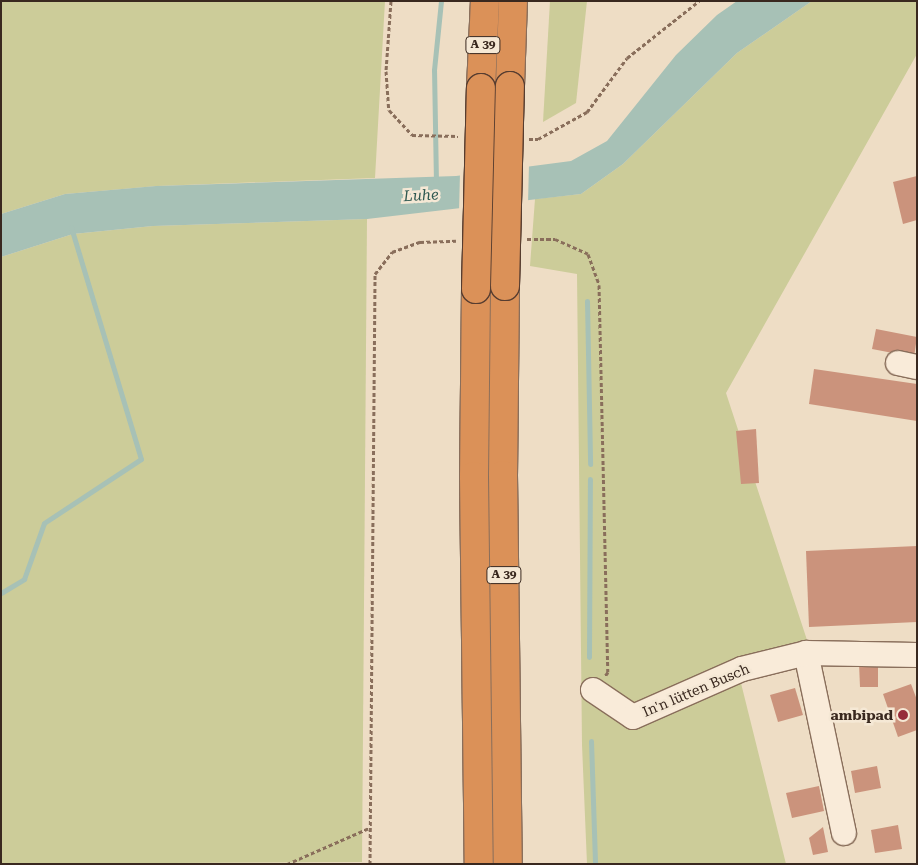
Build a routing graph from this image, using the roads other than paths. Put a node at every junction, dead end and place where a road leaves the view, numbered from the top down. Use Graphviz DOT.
graph roads {
  1 [pos="485,1"];
  2 [pos="514,1"];
  3 [pos="806,653"];
  4 [pos="917,655"];
  5 [pos="593,690"];
  6 [pos="844,833"];
  7 [pos="480,864"];
  8 [pos="508,864"];
  1 -- 7 [label="highway, A 39, bridge"];
  2 -- 8 [label="highway, A 39, bridge"];
  3 -- 4 [label="street, In'n lütten Busch"];
  3 -- 5 [label="street, In'n lütten Busch"];
  3 -- 6 [label="street"];
}
